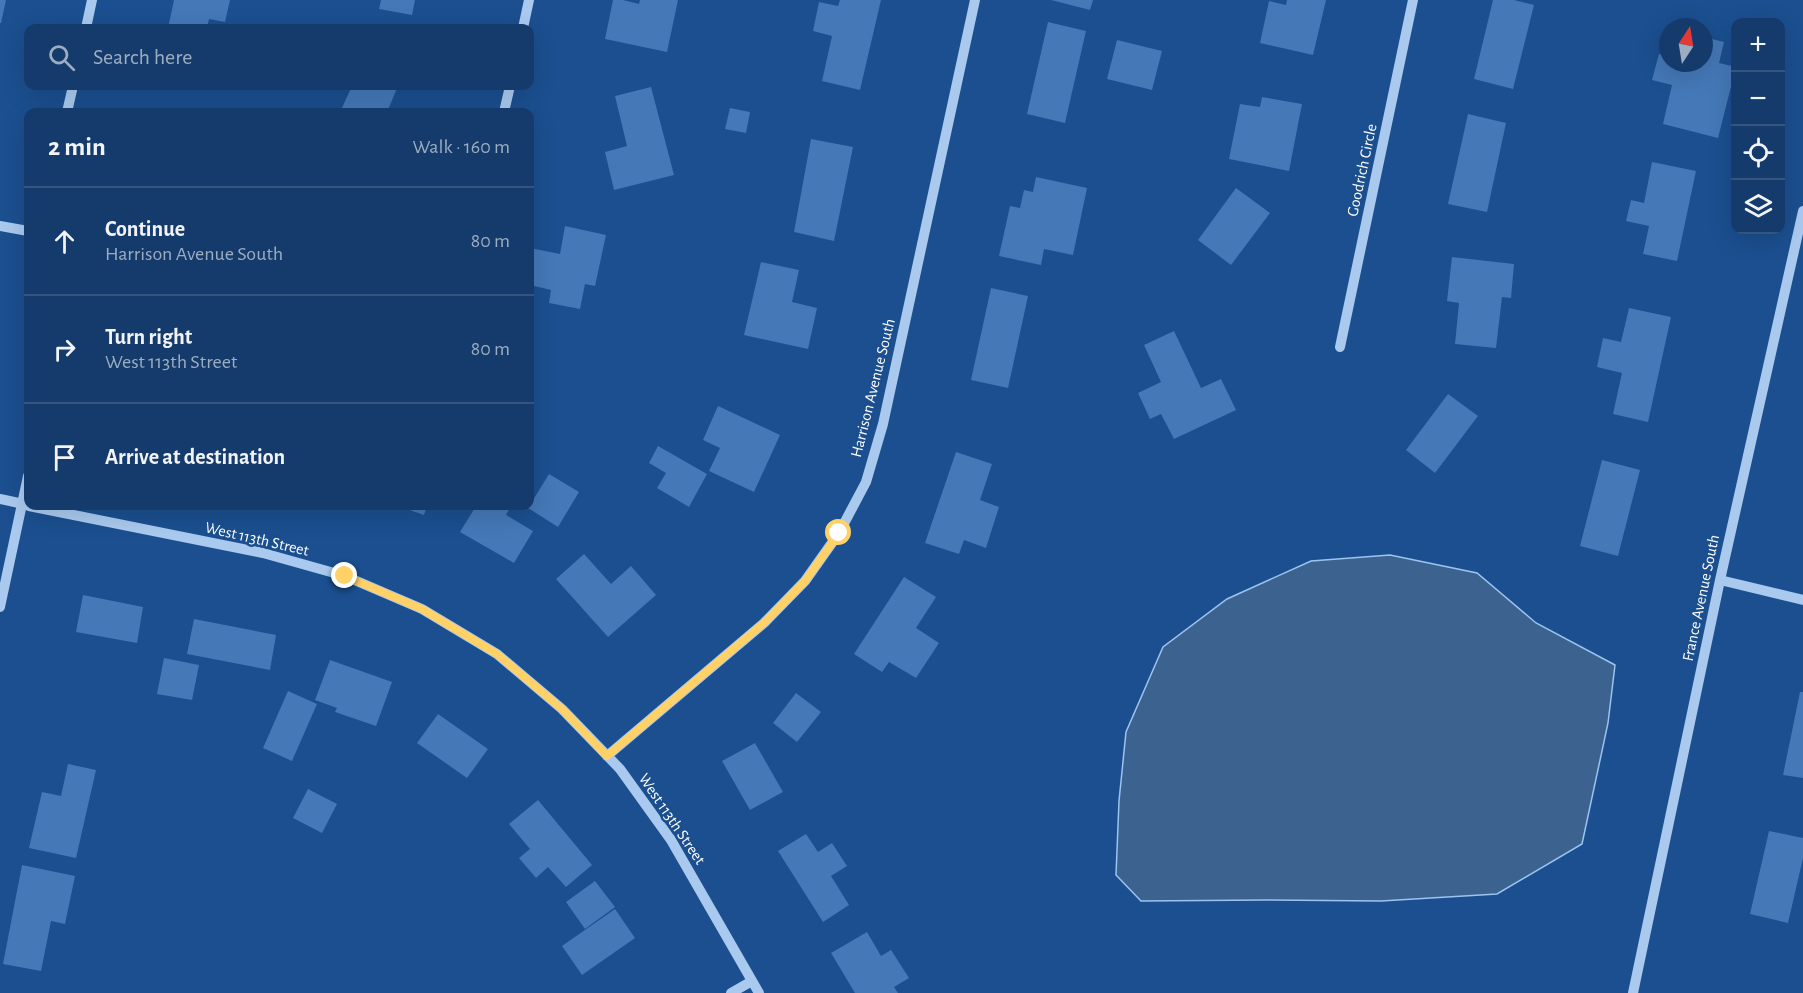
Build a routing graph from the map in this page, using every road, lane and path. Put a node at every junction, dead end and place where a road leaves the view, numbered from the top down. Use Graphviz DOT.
graph roads {
  1 [pos="92,0"];
  2 [pos="529,0"];
  3 [pos="975,0"];
  4 [pos="1413,0"];
  5 [pos="87,24"];
  6 [pos="524,24"];
  7 [pos="72,90"];
  8 [pos="509,90"];
  9 [pos="69,108"];
  10 [pos="505,108"];
  11 [pos="1803,211"];
  12 [pos="0,226"];
  13 [pos="24,230"];
  14 [pos="1340,347"];
  15 [pos="0,500"];
  16 [pos="24,504"];
  17 [pos="26,510"];
  18 [pos="52,510"];
  19 [pos="1720,580"];
  20 [pos="1803,600"];
  21 [pos="0,607"];
  22 [pos="607,756"];
  23 [pos="752,981"];
  24 [pos="731,993"];
  25 [pos="759,993"];
  26 [pos="1634,993"];
  1 -- 5 [label="street"];
  2 -- 6 [label="street"];
  3 -- 22 [label="street, Harrison Avenue South"];
  4 -- 14 [label="street, Goodrich Circle"];
  7 -- 9 [label="street"];
  8 -- 10 [label="street"];
  11 -- 19 [label="street, France Avenue South"];
  12 -- 13 [label="street"];
  15 -- 16 [label="street, West 113th Street"];
  17 -- 21 [label="street"];
  18 -- 22 [label="street, West 113th Street"];
  19 -- 20 [label="street"];
  19 -- 26 [label="street, France Avenue South"];
  22 -- 23 [label="street, West 113th Street"];
  23 -- 24 [label="street"];
  23 -- 25 [label="street, West 113th Street"];
}
